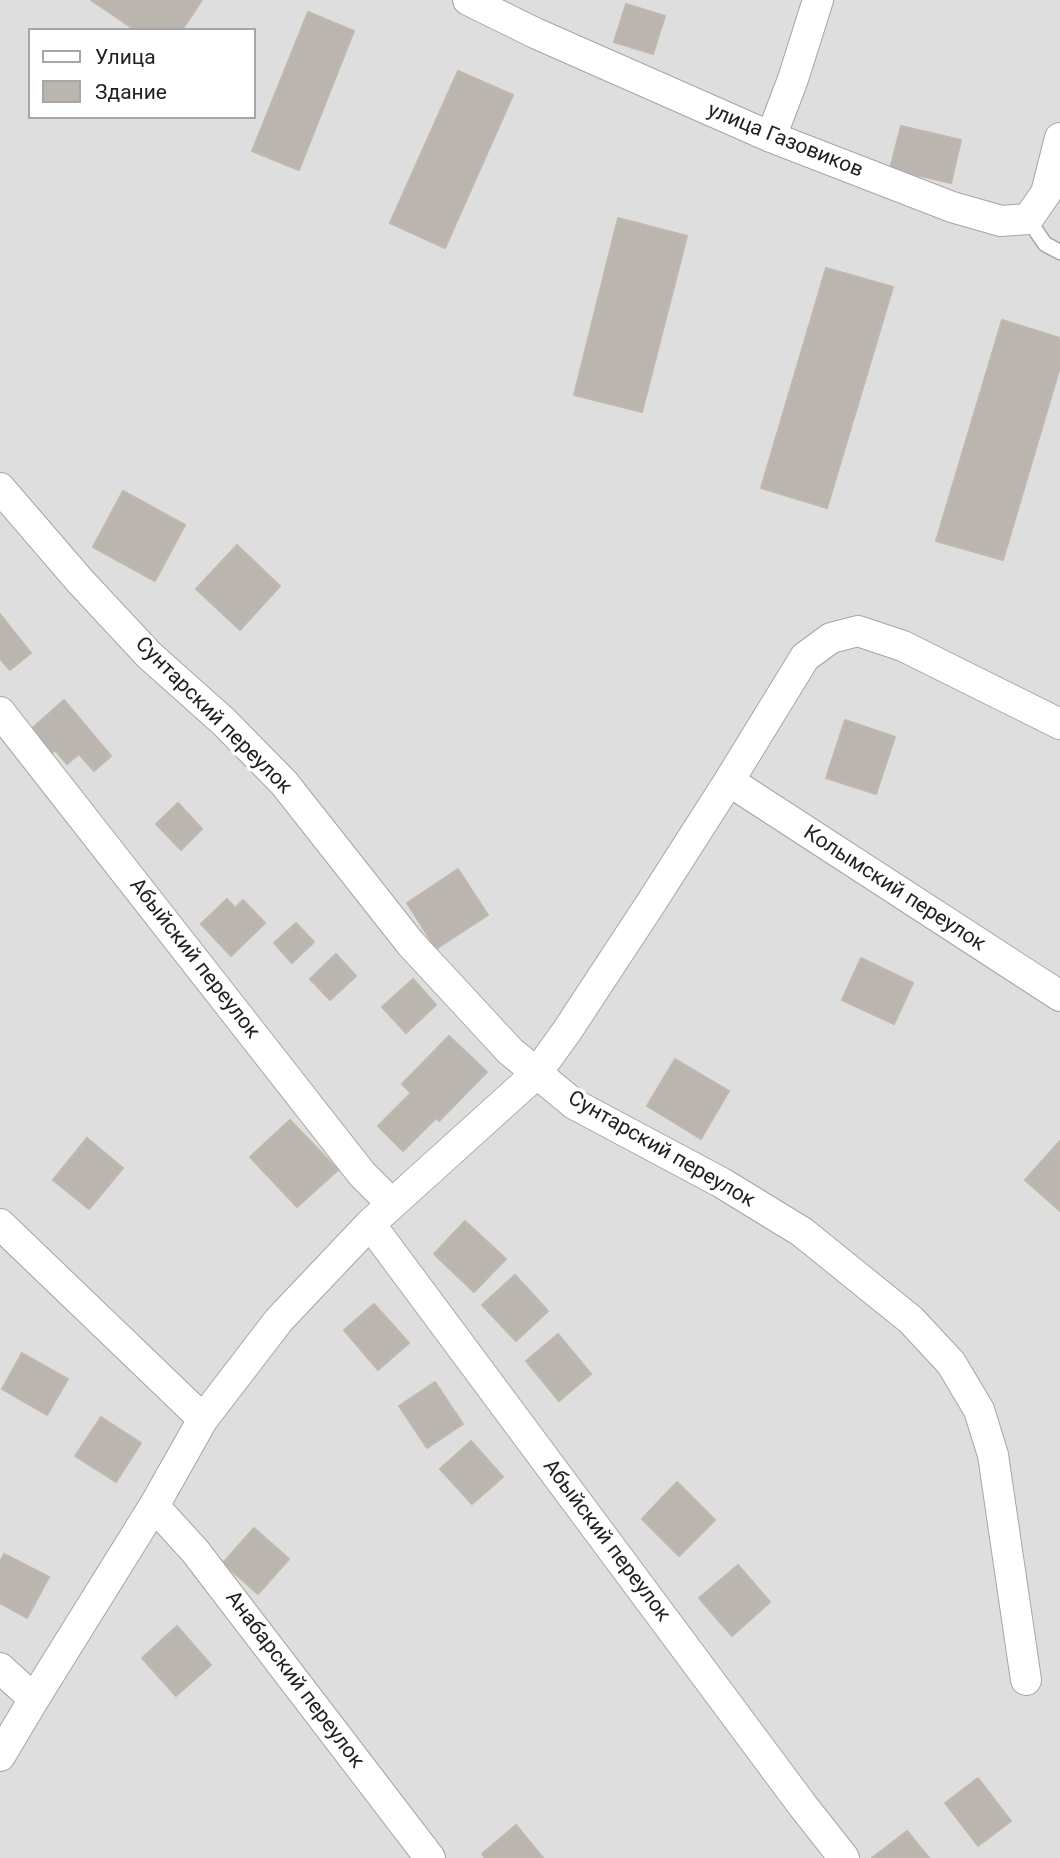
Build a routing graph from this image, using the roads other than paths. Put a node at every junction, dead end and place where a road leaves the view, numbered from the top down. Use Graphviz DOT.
graph roads {
  1 [pos="468,0"];
  2 [pos="818,0"];
  3 [pos="771,137"];
  4 [pos="1060,138"];
  5 [pos="1028,219"];
  6 [pos="1060,252"];
  7 [pos="0,488"];
  8 [pos="0,712"];
  9 [pos="1060,724"];
  10 [pos="729,781"];
  11 [pos="1060,996"];
  12 [pos="536,1073"];
  13 [pos="381,1214"];
  14 [pos="0,1224"];
  15 [pos="203,1419"];
  16 [pos="154,1506"];
  17 [pos="0,1668"];
  18 [pos="1026,1680"];
  19 [pos="34,1699"];
  20 [pos="0,1756"];
  21 [pos="430,1858"];
  22 [pos="844,1858"];
  1 -- 3 [label="street, улица Газовиков"];
  2 -- 3 [label="street"];
  3 -- 5 [label="street, улица Газовиков"];
  4 -- 5 [label="street"];
  5 -- 6 [label="lane"];
  7 -- 12 [label="street, Сунтарский переулок"];
  8 -- 13 [label="street, Абыйский переулок"];
  9 -- 10 [label="street"];
  10 -- 11 [label="street, Колымский переулок"];
  10 -- 12 [label="street"];
  12 -- 13 [label="street"];
  12 -- 18 [label="street, Сунтарский переулок"];
  13 -- 15 [label="street"];
  13 -- 22 [label="street, Абыйский переулок"];
  14 -- 15 [label="street"];
  15 -- 16 [label="street"];
  16 -- 19 [label="street"];
  16 -- 21 [label="street, Анабарский переулок"];
  17 -- 19 [label="street"];
  19 -- 20 [label="street"];
}
